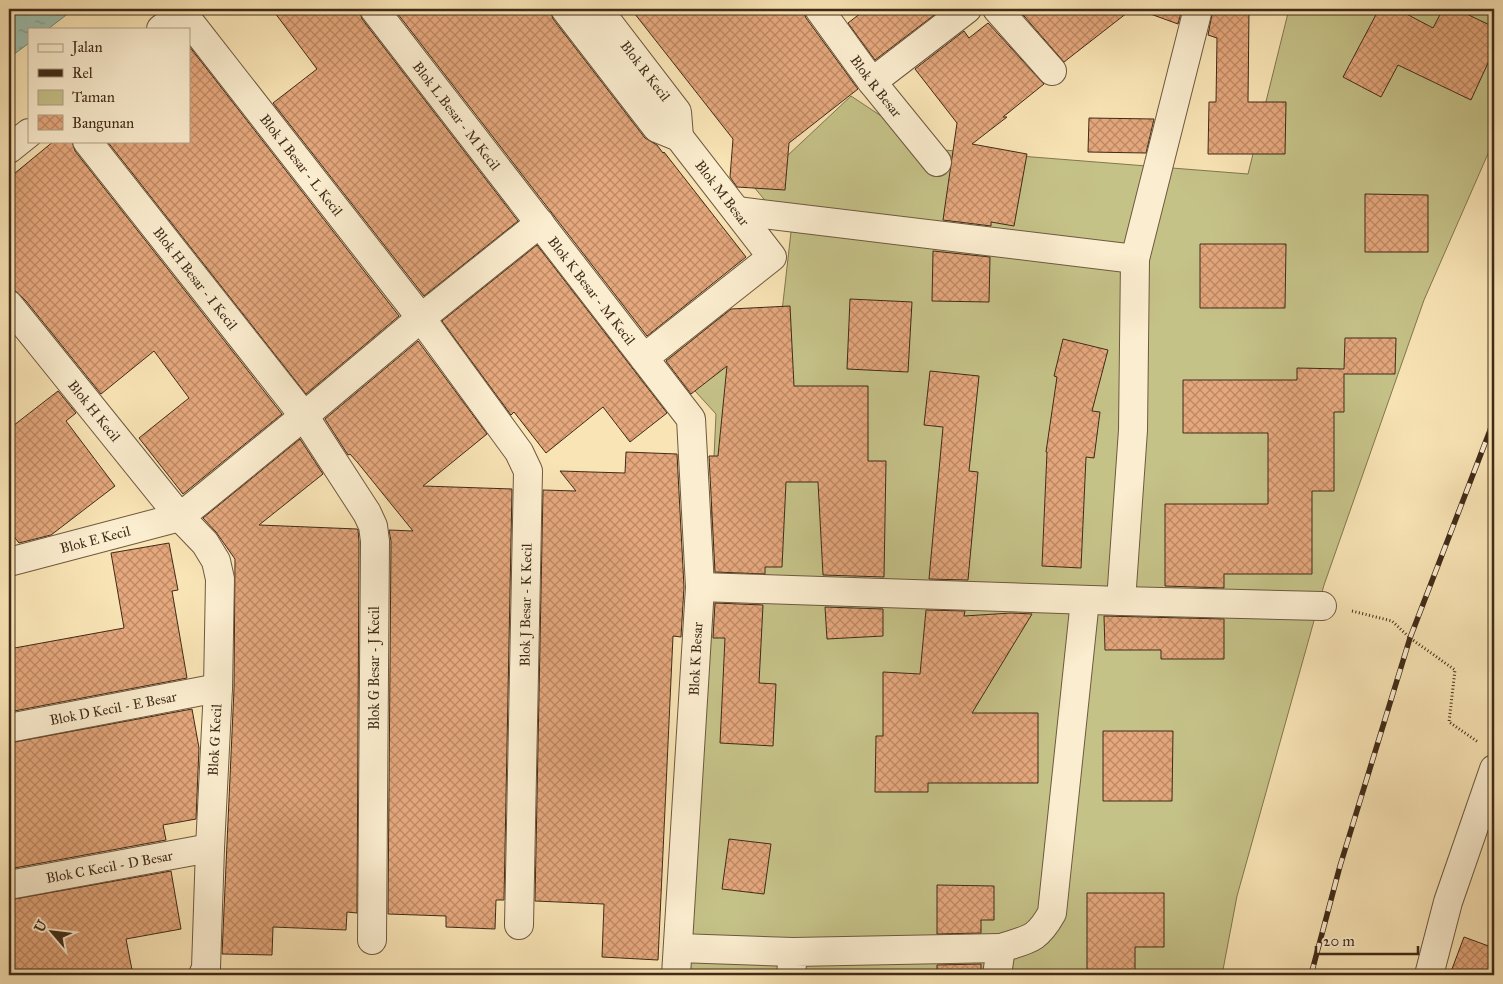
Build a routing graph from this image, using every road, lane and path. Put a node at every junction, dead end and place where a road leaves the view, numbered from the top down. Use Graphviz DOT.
graph roads {
  1 [pos="374,9"];
  2 [pos="565,9"];
  3 [pos="598,9"];
  4 [pos="818,9"];
  5 [pos="967,9"];
  6 [pos="997,9"];
  7 [pos="1198,9"];
  8 [pos="185,10"];
  9 [pos="162,28"];
  10 [pos="1052,71"];
  11 [pos="872,82"];
  12 [pos="28,135"];
  13 [pos="679,137"];
  14 [pos="88,142"];
  15 [pos="9,149"];
  16 [pos="937,162"];
  17 [pos="737,211"];
  18 [pos="540,223"];
  19 [pos="1134,259"];
  20 [pos="9,305"];
  21 [pos="421,318"];
  22 [pos="644,358"];
  23 [pos="304,416"];
  24 [pos="180,517"];
  25 [pos="9,562"];
  26 [pos="700,587"];
  27 [pos="1085,600"];
  28 [pos="1121,601"];
  29 [pos="1322,606"];
  30 [pos="218,688"];
  31 [pos="9,728"];
  32 [pos="1479,743"];
  33 [pos="1494,769"];
  34 [pos="210,848"];
  35 [pos="9,885"];
  36 [pos="519,925"];
  37 [pos="372,940"];
  38 [pos="678,948"];
  39 [pos="1000,948"];
  40 [pos="792,964"];
  41 [pos="203,975"];
  42 [pos="676,975"];
  43 [pos="997,975"];
  44 [pos="1429,975"];
  1 -- 18 [label="street, Blok L Besar - M Kecil"];
  2 -- 13 [label="street, Blok M Besar"];
  3 -- 13 [label="street, Blok R Kecil"];
  4 -- 11 [label="street, Blok R Besar"];
  5 -- 11 [label="street"];
  6 -- 10 [label="street"];
  7 -- 19 [label="street"];
  8 -- 9 [label="street"];
  8 -- 21 [label="street, Blok I Besar - L Kecil"];
  11 -- 16 [label="street, Blok R Besar"];
  12 -- 15 [label="street"];
  13 -- 17 [label="street, Blok M Besar"];
  14 -- 23 [label="street, Blok H Besar - I Kecil"];
  17 -- 19 [label="street"];
  17 -- 22 [label="street, Blok M Besar"];
  18 -- 21 [label="street"];
  18 -- 22 [label="street, Blok K Besar - M Kecil"];
  19 -- 28 [label="street"];
  20 -- 24 [label="street, Blok H Kecil"];
  21 -- 23 [label="street"];
  21 -- 36 [label="street, Blok J Besar - K Kecil"];
  22 -- 26 [label="street, Blok K Besar"];
  23 -- 24 [label="street"];
  23 -- 37 [label="street, Blok G Besar - J Kecil"];
  24 -- 25 [label="street, Blok E Kecil"];
  24 -- 30 [label="street, Blok G Kecil"];
  26 -- 27 [label="street"];
  26 -- 38 [label="street, Blok K Besar"];
  27 -- 28 [label="street"];
  27 -- 39 [label="street"];
  28 -- 29 [label="street"];
  29 -- 32 [label="path"];
  30 -- 31 [label="street, Blok D Kecil - E Besar"];
  30 -- 34 [label="street, Blok G Kecil"];
  33 -- 44 [label="street"];
  34 -- 35 [label="street, Blok C Kecil - D Besar"];
  34 -- 41 [label="street, Blok G Kecil"];
  38 -- 40 [label="street"];
  38 -- 42 [label="street, Blok K Besar"];
  39 -- 40 [label="street"];
  39 -- 43 [label="street"];
}
